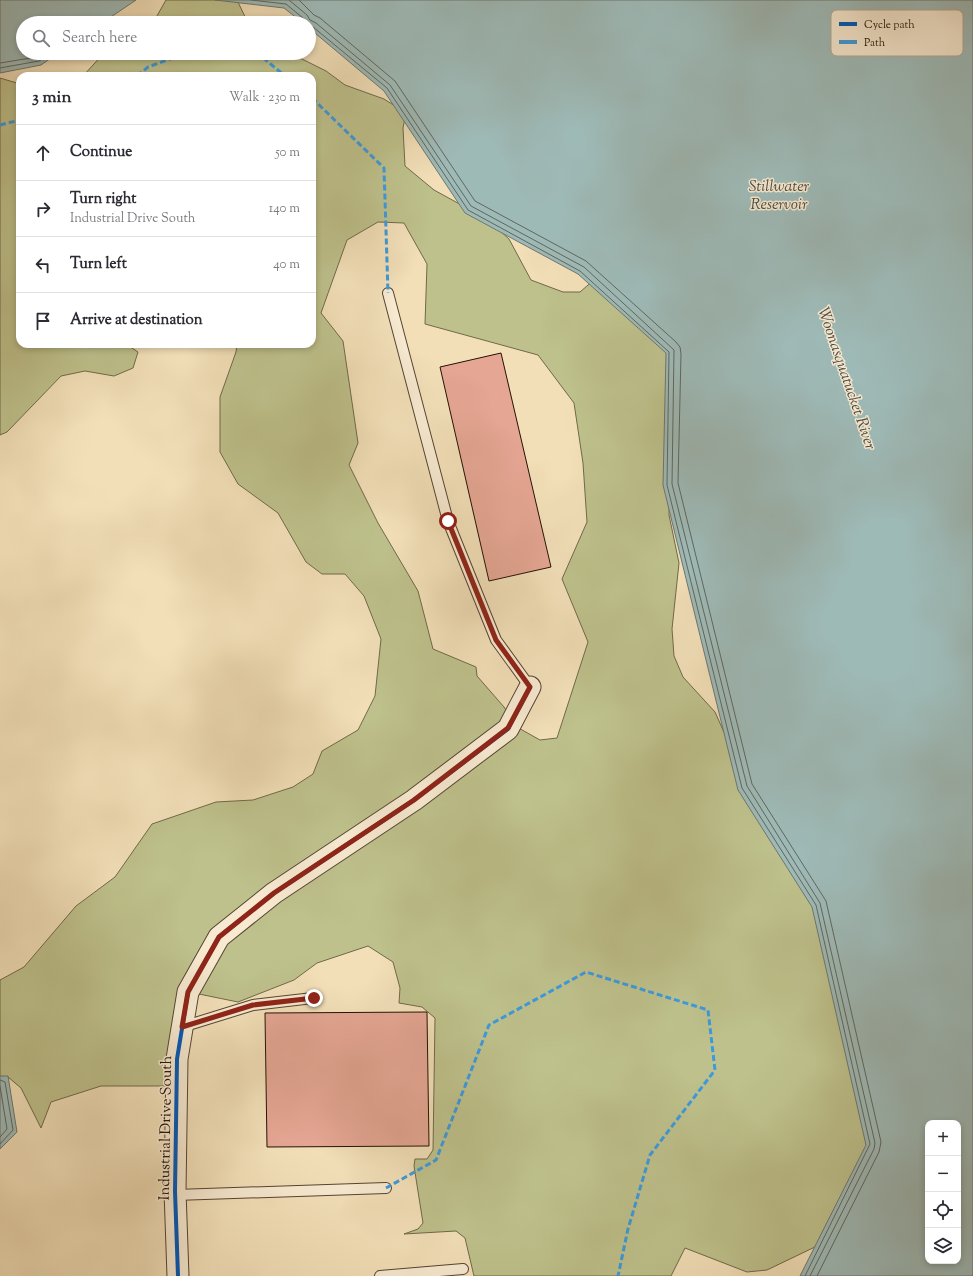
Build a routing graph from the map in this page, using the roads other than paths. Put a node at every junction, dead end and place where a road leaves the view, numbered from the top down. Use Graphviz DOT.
graph roads {
  1 [pos="388,293"];
  2 [pos="530,687"];
  3 [pos="314,998"];
  4 [pos="182,1027"];
  5 [pos="386,1188"];
  6 [pos="175,1195"];
  7 [pos="463,1269"];
  8 [pos="178,1276"];
  9 [pos="380,1276"];
  1 -- 2 [label="lane"];
  2 -- 4 [label="street, Industrial Drive South"];
  3 -- 4 [label="lane"];
  4 -- 6 [label="street, Industrial Drive South"];
  5 -- 6 [label="lane"];
  6 -- 8 [label="street, Industrial Drive South"];
  7 -- 9 [label="lane"];
}
